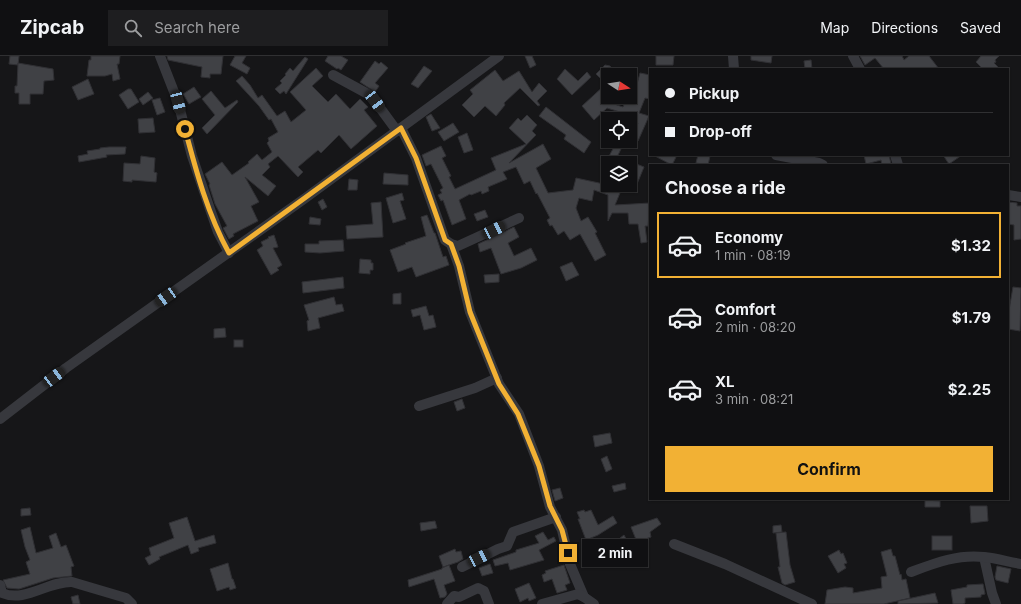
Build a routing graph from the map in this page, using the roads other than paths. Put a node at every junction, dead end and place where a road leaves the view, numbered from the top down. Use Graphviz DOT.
graph roads {
  1 [pos="160,56"];
  2 [pos="500,56"];
  3 [pos="733,56"];
  4 [pos="853,56"];
  5 [pos="734,68"];
  6 [pos="859,68"];
  7 [pos="333,75"];
  8 [pos="399,129"];
  9 [pos="781,156"];
  10 [pos="821,164"];
  11 [pos="1009,195"];
  12 [pos="1021,197"];
  13 [pos="519,218"];
  14 [pos="451,244"];
  15 [pos="229,253"];
  16 [pos="497,378"];
  17 [pos="419,406"];
  18 [pos="0,419"];
  19 [pos="556,517"];
  20 [pos="674,544"];
  21 [pos="984,557"];
  22 [pos="1021,564"];
  23 [pos="462,568"];
  24 [pos="911,572"];
  25 [pos="0,585"];
  26 [pos="584,597"];
  27 [pos="132,604"];
  28 [pos="447,604"];
  29 [pos="489,604"];
  30 [pos="542,604"];
  31 [pos="594,604"];
  32 [pos="812,604"];
  33 [pos="996,604"];
  1 -- 15 [label="street"];
  2 -- 8 [label="street"];
  3 -- 5 [label="street"];
  4 -- 6 [label="street"];
  7 -- 8 [label="street"];
  8 -- 14 [label="street"];
  8 -- 15 [label="street"];
  9 -- 10 [label="street"];
  11 -- 12 [label="street"];
  13 -- 14 [label="street"];
  14 -- 16 [label="street"];
  15 -- 18 [label="street"];
  16 -- 17 [label="street"];
  16 -- 19 [label="street"];
  19 -- 23 [label="street"];
  19 -- 26 [label="street"];
  20 -- 32 [label="street"];
  21 -- 22 [label="street"];
  21 -- 24 [label="street"];
  21 -- 33 [label="street"];
  25 -- 27 [label="street"];
  26 -- 30 [label="street"];
  26 -- 31 [label="street"];
  28 -- 29 [label="street"];
}
